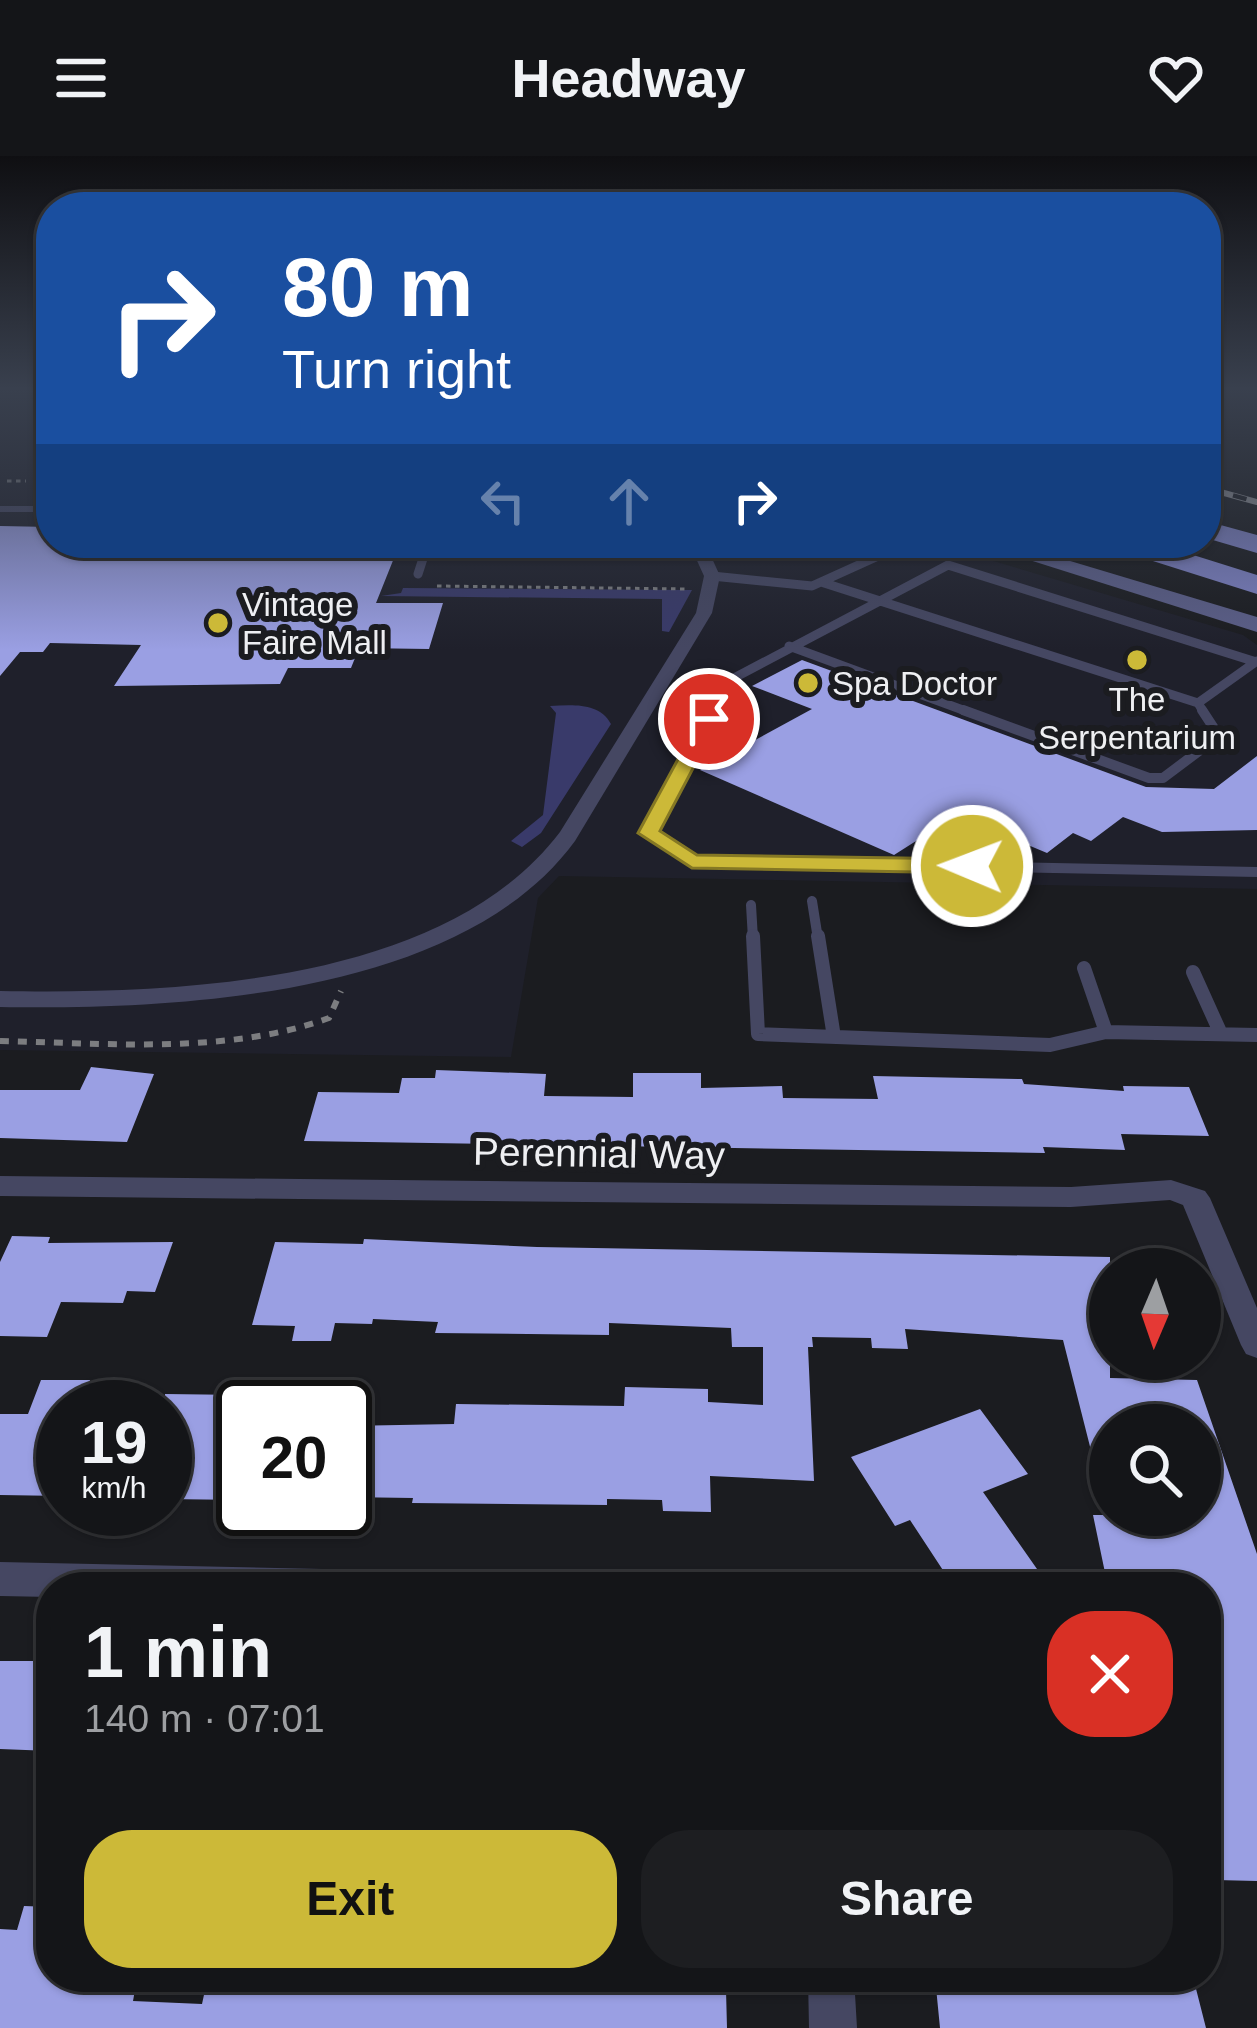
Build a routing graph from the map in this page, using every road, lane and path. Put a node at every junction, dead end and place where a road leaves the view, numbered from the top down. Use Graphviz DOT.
graph roads {
  1 [pos="7,481"];
  2 [pos="26,481"];
  3 [pos="0,509"];
  4 [pos="36,509"];
  5 [pos="1221,533"];
  6 [pos="1257,544"];
  7 [pos="423,558"];
  8 [pos="699,558"];
  9 [pos="874,558"];
  10 [pos="1036,558"];
  11 [pos="1173,558"];
  12 [pos="418,574"];
  13 [pos="702,582"];
  14 [pos="821,582"];
  15 [pos="1257,584"];
  16 [pos="436,586"];
  17 [pos="878,600"];
  18 [pos="1257,625"];
  19 [pos="789,646"];
  20 [pos="1257,661"];
  21 [pos="1198,703"];
  22 [pos="1257,872"];
  23 [pos="812,901"];
  24 [pos="751,905"];
  25 [pos="1084,968"];
  26 [pos="1193,972"];
  27 [pos="339,987"];
  28 [pos="0,1000"];
  29 [pos="1106,1032"];
  30 [pos="1221,1034"];
  31 [pos="1257,1035"];
  32 [pos="834,1036"];
  33 [pos="0,1041"];
  34 [pos="0,1186"];
  35 [pos="1257,1345"];
  36 [pos="0,1580"];
  37 [pos="36,1581"];
  38 [pos="832,1992"];
  39 [pos="833,2028"];
  1 -- 2 [label="path"];
  3 -- 4 [label="lane"];
  5 -- 6 [label="highway"];
  7 -- 12 [label="lane"];
  8 -- 13 [label="street"];
  9 -- 14 [label="lane"];
  10 -- 18 [label="main road"];
  11 -- 15 [label="highway"];
  13 -- 14 [label="lane"];
  13 -- 16 [label="path"];
  13 -- 28 [label="street"];
  14 -- 17 [label="lane"];
  17 -- 19 [label="lane"];
  17 -- 20 [label="lane"];
  17 -- 21 [label="lane"];
  19 -- 21 [label="lane"];
  19 -- 22 [label="lane"];
  20 -- 21 [label="lane"];
  23 -- 32 [label="lane"];
  24 -- 32 [label="lane"];
  25 -- 29 [label="lane"];
  26 -- 30 [label="lane"];
  27 -- 33 [label="path"];
  29 -- 30 [label="lane"];
  29 -- 32 [label="lane"];
  30 -- 31 [label="lane"];
  34 -- 35 [label="street, Perennial Way"];
  36 -- 37 [label="street"];
  38 -- 39 [label="street"];
}
